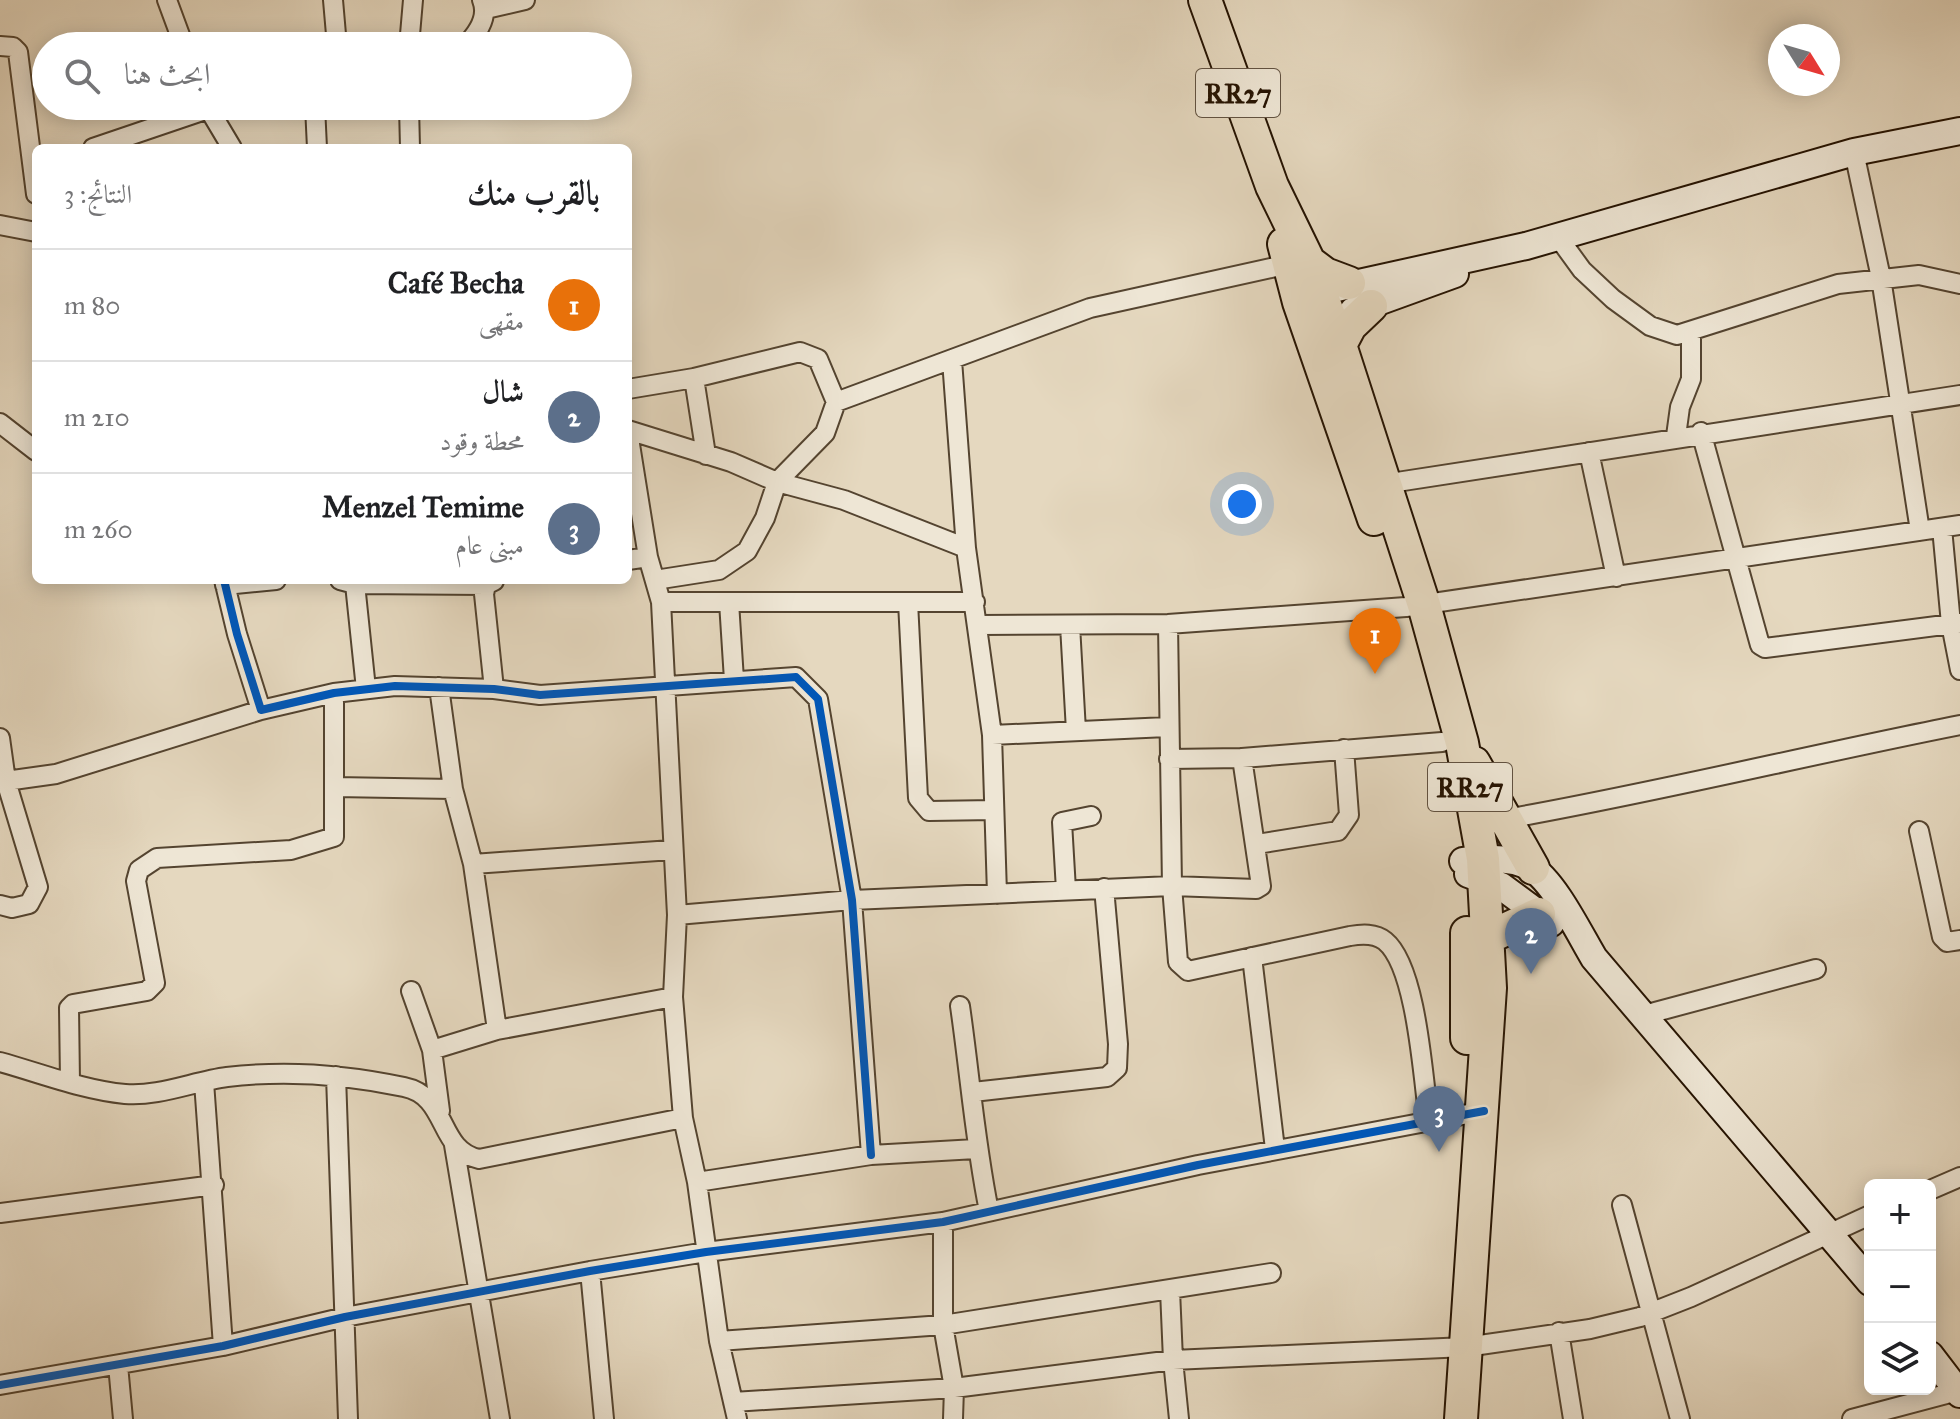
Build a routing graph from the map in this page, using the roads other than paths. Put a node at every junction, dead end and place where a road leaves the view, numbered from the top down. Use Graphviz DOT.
graph roads {
  1 [pos="167,0"];
  2 [pos="333,0"];
  3 [pos="413,0"];
  4 [pos="525,0"];
  5 [pos="1205,0"];
  6 [pos="484,4"];
  7 [pos="179,32"];
  8 [pos="336,32"];
  9 [pos="410,32"];
  10 [pos="477,32"];
  11 [pos="0,46"];
  12 [pos="171,120"];
  13 [pos="215,120"];
  14 [pos="316,120"];
  15 [pos="409,120"];
  16 [pos="1960,131"];
  17 [pos="104,144"];
  18 [pos="230,144"];
  19 [pos="317,144"];
  20 [pos="410,144"];
  21 [pos="32,146"];
  22 [pos="1854,152"];
  23 [pos="0,225"];
  24 [pos="32,231"];
  25 [pos="1558,237"];
  26 [pos="1526,246"];
  27 [pos="1299,263"];
  28 [pos="1881,278"];
  29 [pos="1960,284"];
  30 [pos="1371,306"];
  31 [pos="1325,310"];
  32 [pos="1691,332"];
  33 [pos="952,360"];
  34 [pos="694,378"];
  35 [pos="632,388"];
  36 [pos="1960,395"];
  37 [pos="836,402"];
  38 [pos="1899,402"];
  39 [pos="0,423"];
  40 [pos="632,432"];
  41 [pos="1701,432"];
  42 [pos="1676,436"];
  43 [pos="32,448"];
  44 [pos="1589,452"];
  45 [pos="706,455"];
  46 [pos="632,456"];
  47 [pos="777,482"];
  48 [pos="1384,484"];
  49 [pos="1951,526"];
  50 [pos="1920,531"];
  51 [pos="966,548"];
  52 [pos="1735,556"];
  53 [pos="648,557"];
  54 [pos="632,559"];
  55 [pos="1616,577"];
  56 [pos="655,580"];
  57 [pos="225,584"];
  58 [pos="347,584"];
  59 [pos="491,584"];
  60 [pos="661,602"];
  61 [pos="729,602"];
  62 [pos="908,602"];
  63 [pos="975,602"];
  64 [pos="1415,606"];
  65 [pos="1955,623"];
  66 [pos="1168,624"];
  67 [pos="979,625"];
  68 [pos="1070,625"];
  69 [pos="1960,670"];
  70 [pos="734,680"];
  71 [pos="439,687"];
  72 [pos="366,689"];
  73 [pos="494,689"];
  74 [pos="667,689"];
  75 [pos="334,693"];
  76 [pos="261,710"];
  77 [pos="1960,725"];
  78 [pos="1167,727"];
  79 [pos="1076,731"];
  80 [pos="992,735"];
  81 [pos="0,738"];
  82 [pos="1452,742"];
  83 [pos="1344,749"];
  84 [pos="1242,758"];
  85 [pos="1169,759"];
  86 [pos="6,781"];
  87 [pos="335,787"];
  88 [pos="453,789"];
  89 [pos="994,810"];
  90 [pos="1091,816"];
  91 [pos="1506,819"];
  92 [pos="1919,831"];
  93 [pos="1257,844"];
  94 [pos="672,850"];
  95 [pos="473,864"];
  96 [pos="1474,868"];
  97 [pos="1533,868"];
  98 [pos="1172,886"];
  99 [pos="1104,888"];
  100 [pos="1066,890"];
  101 [pos="997,894"];
  102 [pos="852,900"];
  103 [pos="0,905"];
  104 [pos="1539,914"];
  105 [pos="677,915"];
  106 [pos="1487,938"];
  107 [pos="1960,940"];
  108 [pos="1252,957"];
  109 [pos="1594,958"];
  110 [pos="1816,969"];
  111 [pos="411,991"];
  112 [pos="673,997"];
  113 [pos="960,1006"];
  114 [pos="1644,1015"];
  115 [pos="497,1030"];
  116 [pos="432,1050"];
  117 [pos="0,1062"];
  118 [pos="336,1076"];
  119 [pos="70,1081"];
  120 [pos="204,1082"];
  121 [pos="973,1092"];
  122 [pos="440,1111"];
  123 [pos="1475,1112"];
  124 [pos="683,1118"];
  125 [pos="1429,1121"];
  126 [pos="454,1145"];
  127 [pos="976,1149"];
  128 [pos="1275,1149"];
  129 [pos="871,1155"];
  130 [pos="1960,1177"];
  131 [pos="697,1182"];
  132 [pos="214,1185"];
  133 [pos="1936,1187"];
  134 [pos="1622,1205"];
  135 [pos="989,1211"];
  136 [pos="0,1213"];
  137 [pos="1864,1218"];
  138 [pos="943,1222"];
  139 [pos="1828,1233"];
  140 [pos="706,1252"];
  141 [pos="590,1271"];
  142 [pos="1271,1273"];
  143 [pos="1864,1275"];
  144 [pos="480,1290"];
  145 [pos="1170,1290"];
  146 [pos="1651,1313"];
  147 [pos="345,1317"];
  148 [pos="943,1325"];
  149 [pos="1559,1332"];
  150 [pos="719,1341"];
  151 [pos="223,1346"];
  152 [pos="1458,1348"];
  153 [pos="1173,1360"];
  154 [pos="1936,1363"];
  155 [pos="118,1365"];
  156 [pos="0,1385"];
  157 [pos="954,1388"];
  158 [pos="1959,1393"];
  159 [pos="735,1411"];
  160 [pos="1677,1418"];
  161 [pos="123,1419"];
  162 [pos="348,1419"];
  163 [pos="500,1419"];
  164 [pos="604,1419"];
  165 [pos="953,1419"];
  166 [pos="1179,1419"];
  167 [pos="1443,1419"];
  168 [pos="1461,1419"];
  169 [pos="1573,1419"];
  170 [pos="1852,1419"];
  1 -- 7 [label="street"];
  2 -- 8 [label="street"];
  3 -- 9 [label="street"];
  4 -- 6 [label="street"];
  5 -- 27 [label="highway, RR27"];
  6 -- 10 [label="street"];
  11 -- 21 [label="street"];
  12 -- 17 [label="street"];
  13 -- 18 [label="street"];
  14 -- 19 [label="street"];
  15 -- 20 [label="street"];
  16 -- 22 [label="main road"];
  22 -- 25 [label="main road"];
  22 -- 28 [label="street"];
  23 -- 24 [label="street"];
  25 -- 26 [label="main road"];
  25 -- 32 [label="street"];
  26 -- 30 [label="main road"];
  26 -- 31 [label="main road"];
  27 -- 31 [label="highway, RR27"];
  27 -- 31 [label="highway"];
  27 -- 33 [label="street"];
  28 -- 29 [label="street"];
  28 -- 32 [label="street"];
  28 -- 38 [label="street"];
  30 -- 31 [label="highway"];
  31 -- 48 [label="highway, RR27"];
  31 -- 64 [label="highway, RR27"];
  32 -- 42 [label="street"];
  33 -- 37 [label="street"];
  33 -- 51 [label="street"];
  34 -- 35 [label="street"];
  34 -- 37 [label="street"];
  34 -- 45 [label="street"];
  36 -- 38 [label="street"];
  37 -- 47 [label="street"];
  38 -- 41 [label="street"];
  38 -- 50 [label="street"];
  39 -- 43 [label="street"];
  40 -- 45 [label="street"];
  41 -- 42 [label="street"];
  41 -- 52 [label="street"];
  42 -- 44 [label="street"];
  44 -- 48 [label="street"];
  44 -- 55 [label="street"];
  45 -- 47 [label="street"];
  46 -- 53 [label="street"];
  47 -- 51 [label="street"];
  47 -- 56 [label="street"];
  48 -- 64 [label="highway, RR27"];
  49 -- 50 [label="street"];
  49 -- 65 [label="street"];
  50 -- 52 [label="street"];
  51 -- 63 [label="street"];
  52 -- 55 [label="street"];
  52 -- 65 [label="street"];
  53 -- 54 [label="street"];
  53 -- 56 [label="street"];
  55 -- 64 [label="street"];
  56 -- 60 [label="street"];
  57 -- 76 [label="street"];
  58 -- 72 [label="street"];
  59 -- 73 [label="street"];
  60 -- 61 [label="street"];
  60 -- 74 [label="street"];
  61 -- 62 [label="street"];
  61 -- 70 [label="street"];
  62 -- 63 [label="street"];
  62 -- 89 [label="street"];
  63 -- 67 [label="street"];
  64 -- 66 [label="street"];
  64 -- 82 [label="highway, RR27"];
  65 -- 69 [label="street"];
  66 -- 68 [label="street"];
  66 -- 78 [label="street"];
  67 -- 68 [label="street"];
  67 -- 80 [label="street"];
  68 -- 79 [label="street"];
  70 -- 74 [label="street"];
  70 -- 102 [label="street"];
  71 -- 72 [label="street"];
  71 -- 73 [label="street"];
  71 -- 88 [label="street"];
  72 -- 75 [label="street"];
  73 -- 74 [label="street"];
  74 -- 94 [label="street"];
  75 -- 76 [label="street"];
  75 -- 87 [label="street"];
  76 -- 86 [label="street"];
  77 -- 91 [label="street"];
  78 -- 79 [label="street"];
  78 -- 85 [label="street"];
  79 -- 80 [label="street"];
  80 -- 89 [label="street"];
  81 -- 86 [label="street"];
  82 -- 83 [label="street"];
  82 -- 91 [label="highway"];
  82 -- 96 [label="highway, RR27"];
  83 -- 84 [label="street"];
  83 -- 93 [label="street"];
  84 -- 85 [label="street"];
  84 -- 93 [label="street"];
  85 -- 98 [label="street"];
  86 -- 103 [label="street"];
  87 -- 88 [label="street"];
  87 -- 119 [label="street"];
  88 -- 95 [label="street"];
  89 -- 101 [label="street"];
  90 -- 100 [label="street"];
  91 -- 97 [label="highway"];
  92 -- 107 [label="street"];
  93 -- 98 [label="street"];
  94 -- 95 [label="street"];
  94 -- 105 [label="street"];
  95 -- 115 [label="street"];
  96 -- 97 [label="main road"];
  96 -- 104 [label="main road"];
  96 -- 106 [label="highway, RR27"];
  96 -- 123 [label="highway, RR27"];
  97 -- 109 [label="main road"];
  98 -- 99 [label="street"];
  98 -- 108 [label="street"];
  99 -- 100 [label="street"];
  99 -- 121 [label="street"];
  100 -- 101 [label="street"];
  101 -- 102 [label="street"];
  102 -- 105 [label="street"];
  102 -- 129 [label="street"];
  104 -- 106 [label="highway"];
  104 -- 109 [label="main road"];
  105 -- 112 [label="street"];
  106 -- 123 [label="highway, RR27"];
  108 -- 125 [label="street"];
  108 -- 128 [label="street"];
  109 -- 114 [label="main road"];
  110 -- 114 [label="street"];
  111 -- 116 [label="street"];
  112 -- 115 [label="street"];
  112 -- 124 [label="street"];
  113 -- 121 [label="street"];
  114 -- 139 [label="main road"];
  115 -- 116 [label="street"];
  116 -- 122 [label="street"];
  117 -- 119 [label="street"];
  118 -- 120 [label="street"];
  118 -- 122 [label="street"];
  118 -- 147 [label="street"];
  119 -- 120 [label="street"];
  120 -- 132 [label="street"];
  121 -- 127 [label="street"];
  122 -- 126 [label="street"];
  123 -- 125 [label="street"];
  123 -- 152 [label="highway, RR27"];
  124 -- 126 [label="street"];
  124 -- 131 [label="street"];
  125 -- 128 [label="street"];
  126 -- 144 [label="street"];
  127 -- 129 [label="street"];
  127 -- 135 [label="street"];
  128 -- 135 [label="street"];
  129 -- 131 [label="street"];
  130 -- 133 [label="street"];
  131 -- 140 [label="street"];
  132 -- 136 [label="street"];
  132 -- 151 [label="street"];
  134 -- 146 [label="street"];
  135 -- 138 [label="street"];
  137 -- 139 [label="street"];
  138 -- 140 [label="street"];
  138 -- 148 [label="street"];
  139 -- 143 [label="main road"];
  139 -- 146 [label="street"];
  140 -- 141 [label="street"];
  140 -- 150 [label="street"];
  141 -- 144 [label="street"];
  141 -- 164 [label="street"];
  142 -- 145 [label="street"];
  144 -- 147 [label="street"];
  144 -- 163 [label="street"];
  145 -- 148 [label="street"];
  145 -- 153 [label="street"];
  146 -- 149 [label="street"];
  146 -- 160 [label="street"];
  147 -- 151 [label="street"];
  147 -- 162 [label="street"];
  148 -- 150 [label="street"];
  148 -- 157 [label="street"];
  149 -- 152 [label="street"];
  149 -- 169 [label="street"];
  150 -- 159 [label="street"];
  151 -- 155 [label="street"];
  152 -- 153 [label="street"];
  152 -- 167 [label="highway, RR27"];
  152 -- 168 [label="highway, RR27"];
  153 -- 157 [label="street"];
  153 -- 166 [label="street"];
  154 -- 158 [label="main road"];
  155 -- 156 [label="street"];
  155 -- 161 [label="street"];
  157 -- 159 [label="street"];
  157 -- 165 [label="street"];
  158 -- 170 [label="street"];
}
